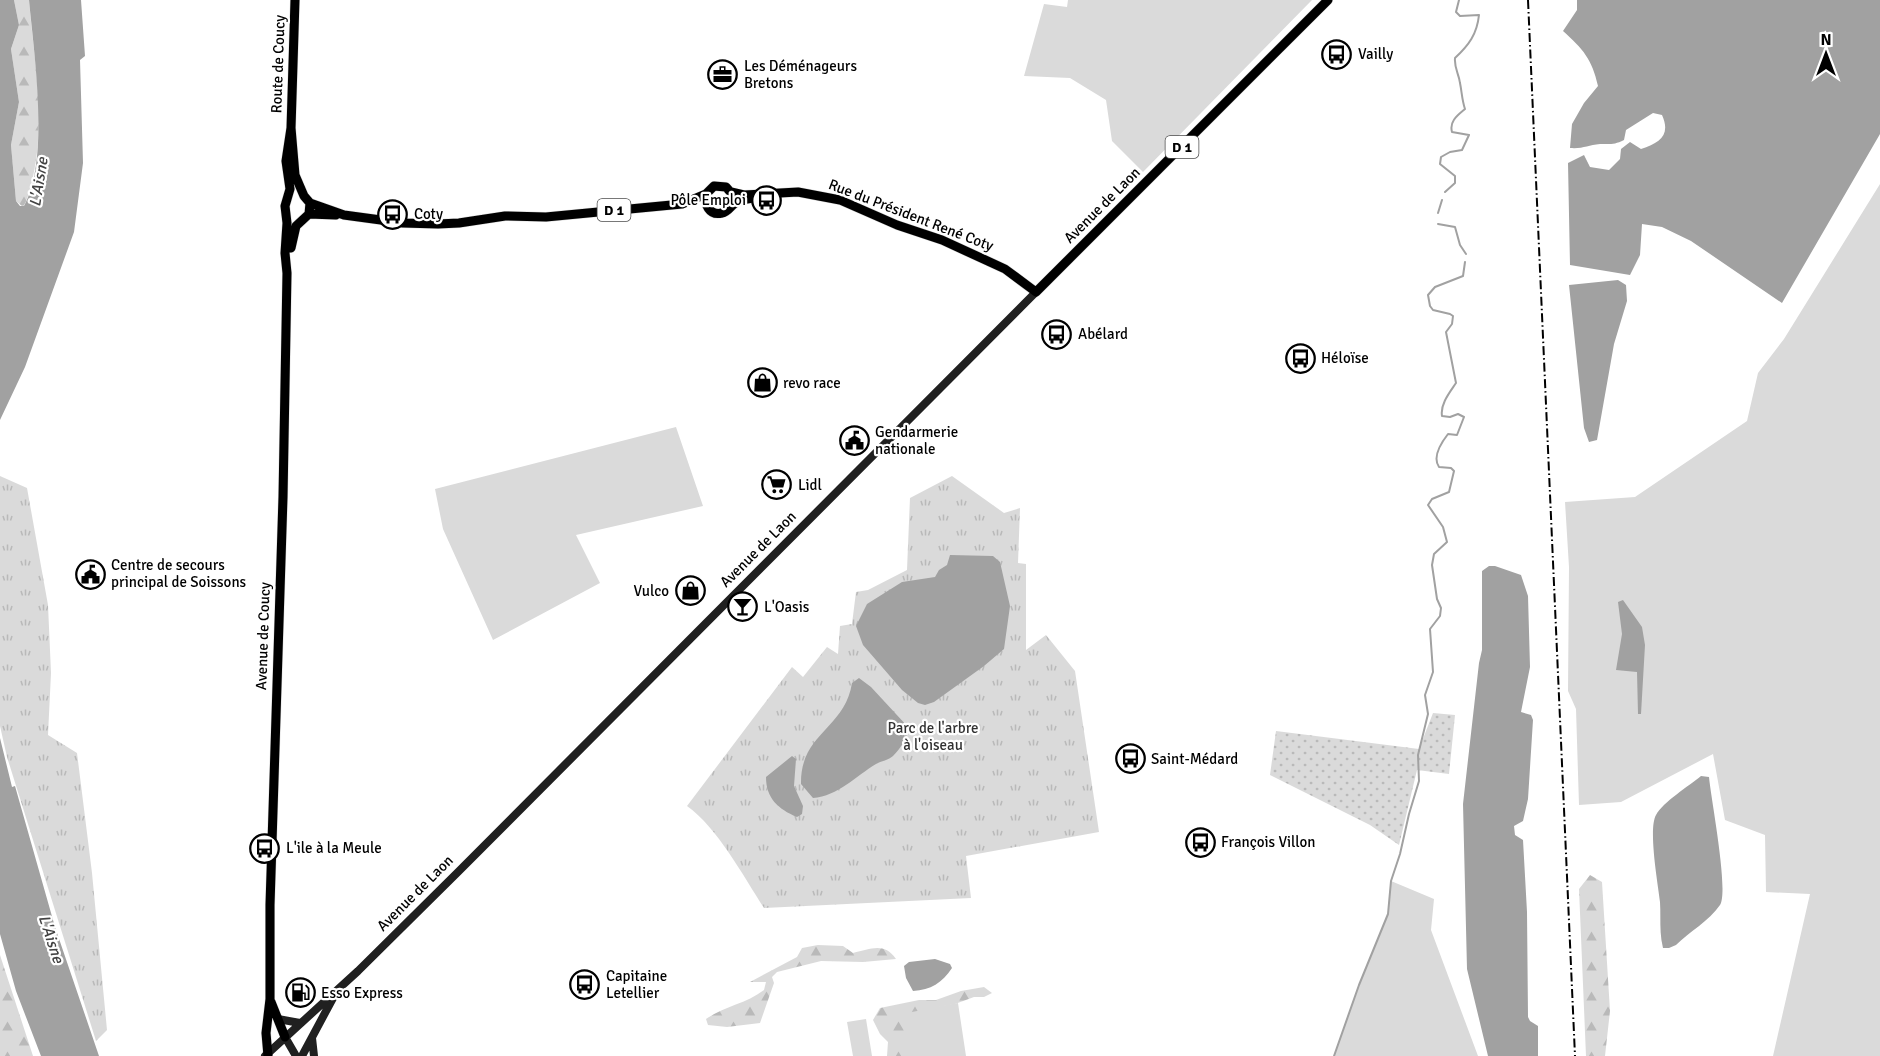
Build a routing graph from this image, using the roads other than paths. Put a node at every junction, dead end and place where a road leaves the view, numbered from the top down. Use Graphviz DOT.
graph roads {
  1 [pos="295,0"];
  2 [pos="1328,0"];
  3 [pos="291,128"];
  4 [pos="731,192"];
  5 [pos="706,194"];
  6 [pos="288,199"];
  7 [pos="307,200"];
  8 [pos="682,204"];
  9 [pos="732,205"];
  10 [pos="706,206"];
  11 [pos="856,208"];
  12 [pos="286,214"];
  13 [pos="344,215"];
  14 [pos="305,217"];
  15 [pos="287,273"];
  16 [pos="1036,292"];
  17 [pos="336,992"];
  18 [pos="270,999"];
  19 [pos="278,1019"];
  20 [pos="300,1023"];
  21 [pos="285,1037"];
  22 [pos="312,1037"];
  23 [pos="267,1055"];
  24 [pos="296,1056"];
  25 [pos="302,1056"];
  26 [pos="314,1056"];
  1 -- 3 [label="main road, Route de Coucy"];
  2 -- 16 [label="main road, Avenue de Laon / D 1"];
  3 -- 6 [label="main road, Route de Coucy"];
  3 -- 7 [label="main road, Route de Coucy"];
  4 -- 5 [label="main road"];
  4 -- 9 [label="main road"];
  4 -- 11 [label="main road, Rue du Président René Coty"];
  5 -- 8 [label="main road, D 1"];
  5 -- 10 [label="main road"];
  6 -- 7 [label="main road"];
  6 -- 12 [label="main road"];
  7 -- 13 [label="main road, D 1"];
  7 -- 14 [label="main road"];
  8 -- 10 [label="main road, D 1"];
  8 -- 13 [label="main road, D 1"];
  9 -- 10 [label="main road"];
  9 -- 11 [label="main road"];
  11 -- 16 [label="main road, Rue du Président René Coty"];
  12 -- 14 [label="main road"];
  12 -- 15 [label="main road, Avenue de Coucy"];
  13 -- 14 [label="main road, D 1"];
  14 -- 15 [label="main road, Avenue de Coucy"];
  15 -- 18 [label="main road, Avenue de Coucy"];
  16 -- 17 [label="main road, Avenue de Laon"];
  17 -- 20 [label="main road"];
  17 -- 22 [label="main road"];
  18 -- 19 [label="main road"];
  18 -- 23 [label="main road, Avenue de Coucy"];
  19 -- 20 [label="main road"];
  19 -- 21 [label="main road"];
  20 -- 21 [label="main road"];
  21 -- 23 [label="main road"];
  21 -- 24 [label="main road"];
  22 -- 25 [label="main road"];
  22 -- 26 [label="main road"];
}
